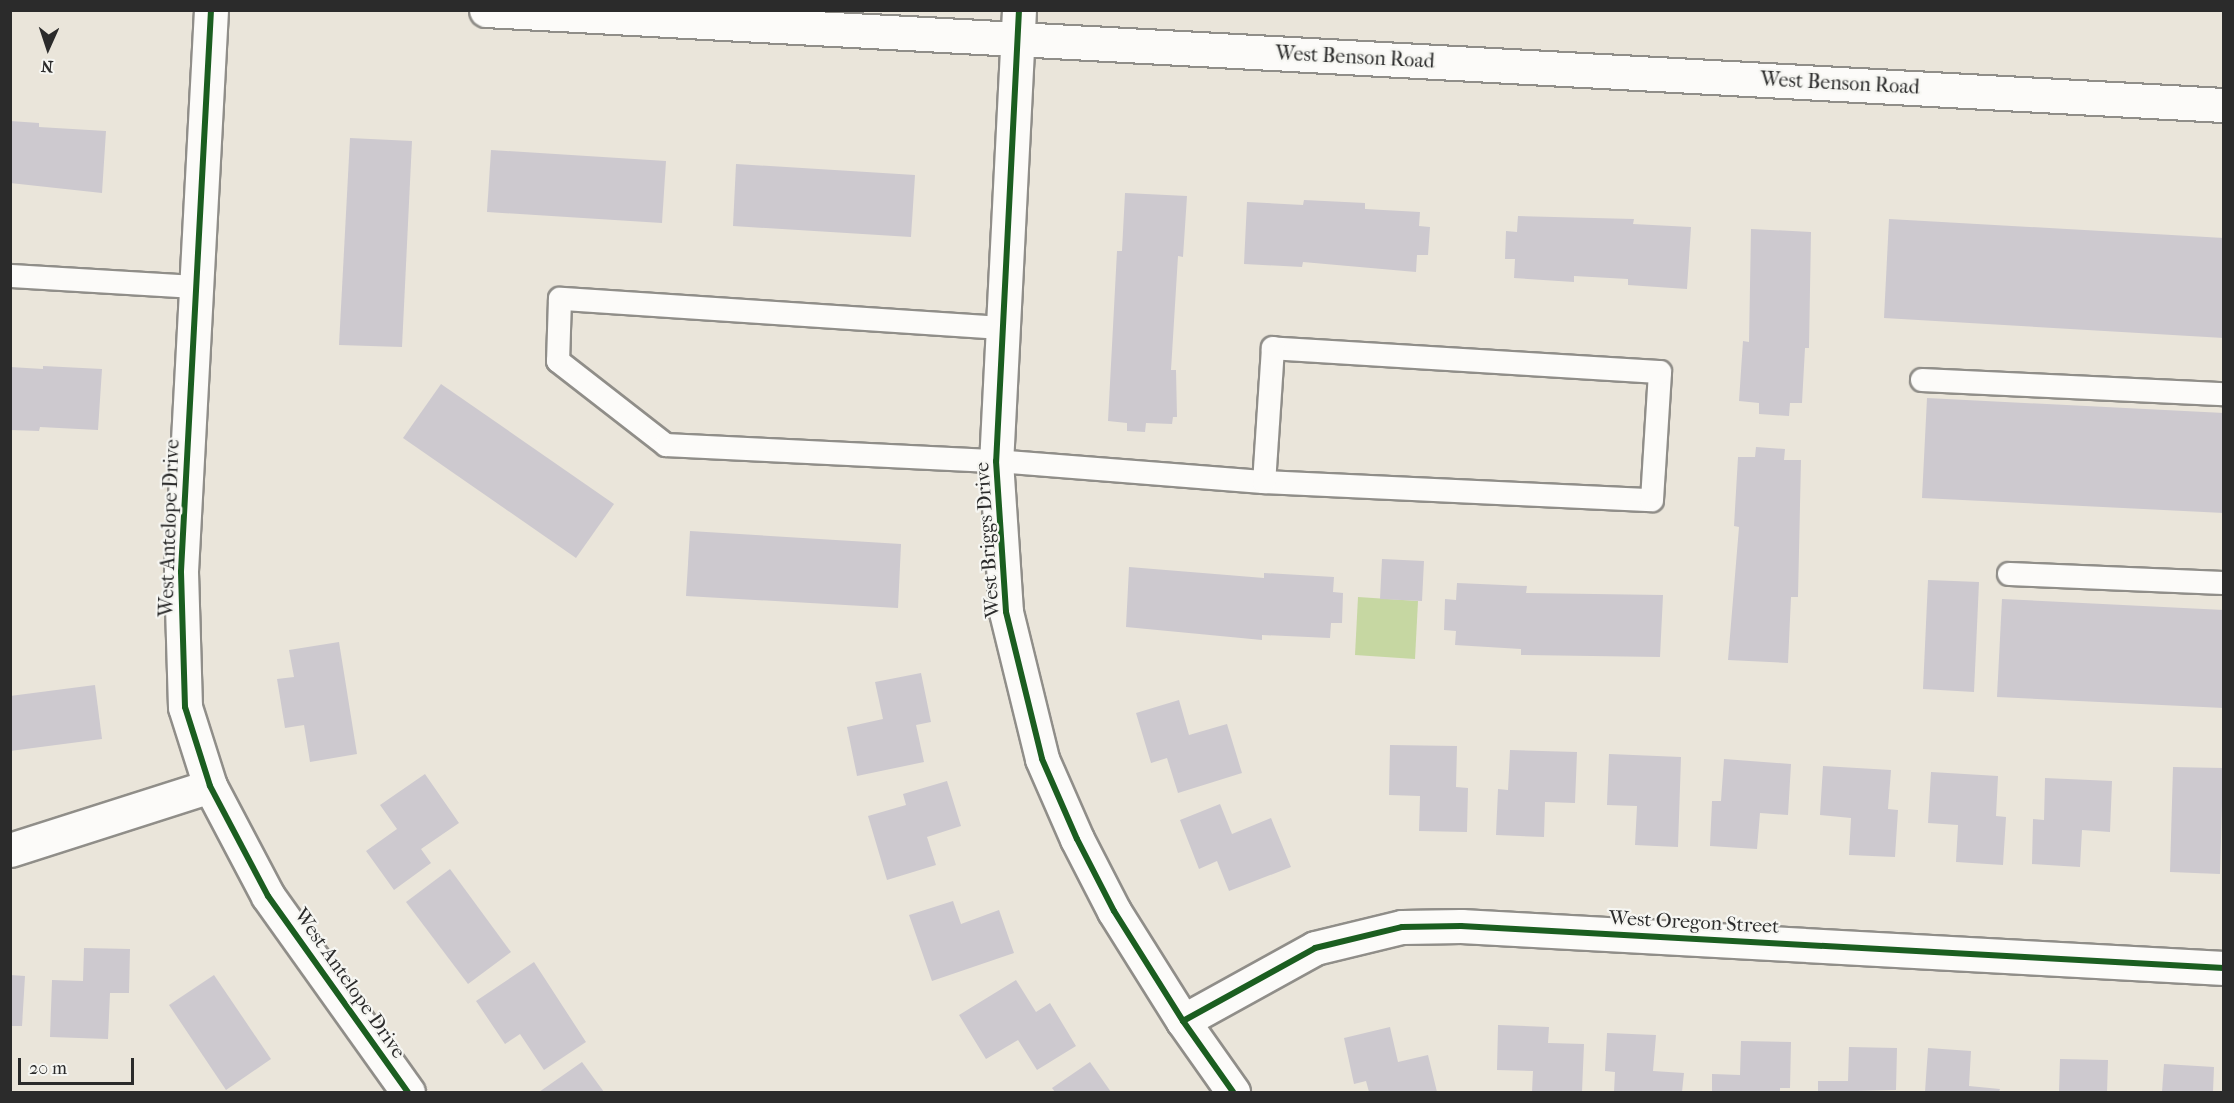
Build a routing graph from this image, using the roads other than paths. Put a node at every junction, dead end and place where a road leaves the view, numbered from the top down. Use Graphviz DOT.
graph roads {
  1 [pos="211,10"];
  2 [pos="486,10"];
  3 [pos="1018,24"];
  4 [pos="2223,105"];
  5 [pos="10,276"];
  6 [pos="197,287"];
  7 [pos="1002,328"];
  8 [pos="1922,380"];
  9 [pos="2223,394"];
  10 [pos="996,461"];
  11 [pos="1264,482"];
  12 [pos="2009,574"];
  13 [pos="2223,583"];
  14 [pos="210,786"];
  15 [pos="10,850"];
  16 [pos="2223,969"];
  17 [pos="1183,1021"];
  18 [pos="408,1092"];
  19 [pos="1233,1092"];
  1 -- 6 [label="street, West Antelope Drive"];
  2 -- 3 [label="street, West Benson Road"];
  3 -- 4 [label="street, West Benson Road"];
  3 -- 7 [label="street, West Briggs Drive"];
  5 -- 6 [label="lane"];
  6 -- 14 [label="street, West Antelope Drive"];
  7 -- 10 [label="street, West Briggs Drive"];
  7 -- 10 [label="lane"];
  8 -- 9 [label="lane"];
  10 -- 11 [label="lane"];
  10 -- 17 [label="street, West Briggs Drive"];
  11 -- 11 [label="lane"];
  12 -- 13 [label="lane"];
  14 -- 15 [label="street"];
  14 -- 18 [label="street, West Antelope Drive"];
  16 -- 17 [label="street, West Oregon Street"];
  17 -- 19 [label="street, West Briggs Drive"];
}
